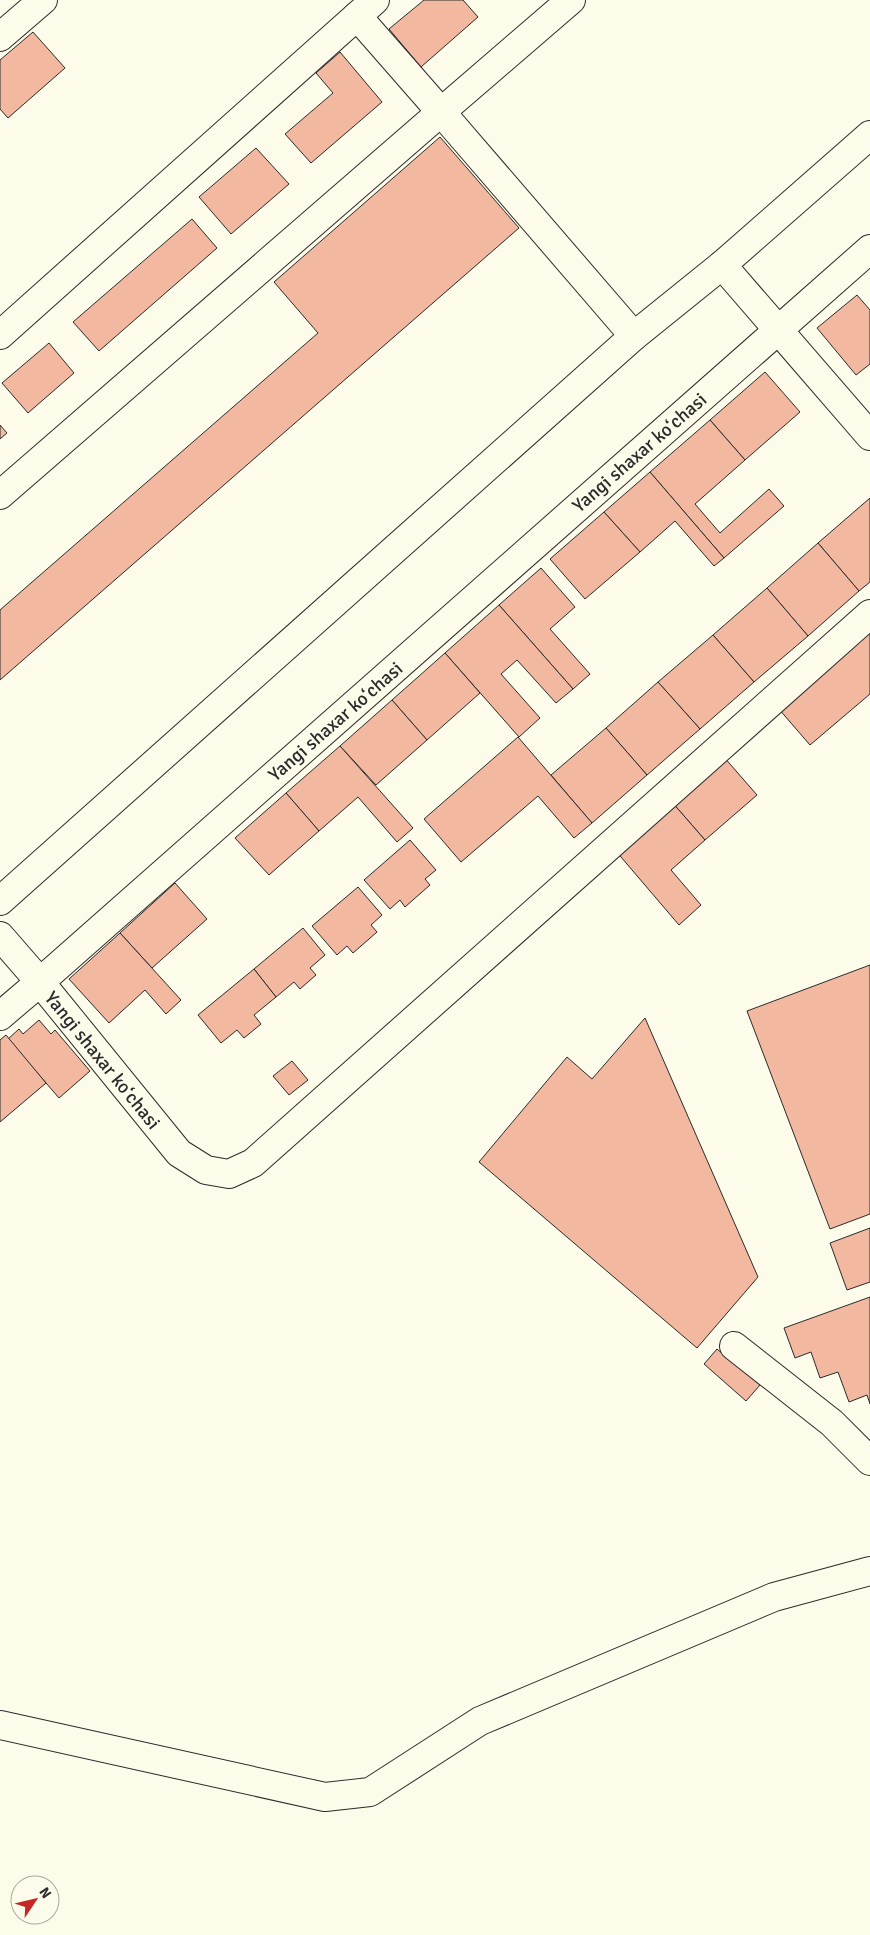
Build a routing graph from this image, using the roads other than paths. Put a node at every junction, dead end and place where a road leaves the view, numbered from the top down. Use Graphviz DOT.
graph roads {
  1 [pos="43,0"];
  2 [pos="571,0"];
  3 [pos="366,8"];
  4 [pos="0,37"];
  5 [pos="441,112"];
  6 [pos="870,135"];
  7 [pos="870,250"];
  8 [pos="722,266"];
  9 [pos="778,329"];
  10 [pos="0,335"];
  11 [pos="634,336"];
  12 [pos="870,436"];
  13 [pos="0,495"];
  14 [pos="870,614"];
  15 [pos="0,901"];
  16 [pos="0,936"];
  17 [pos="40,982"];
  18 [pos="0,1016"];
  19 [pos="734,1346"];
  20 [pos="870,1461"];
  21 [pos="870,1571"];
  22 [pos="0,1725"];
  1 -- 4 [label="street"];
  2 -- 5 [label="street"];
  3 -- 5 [label="street"];
  3 -- 10 [label="street"];
  5 -- 11 [label="street"];
  5 -- 13 [label="street"];
  6 -- 8 [label="street"];
  7 -- 9 [label="street, Yangi shaxar koʻchasi"];
  8 -- 9 [label="street"];
  8 -- 11 [label="street"];
  9 -- 12 [label="street"];
  9 -- 17 [label="street, Yangi shaxar koʻchasi"];
  11 -- 15 [label="street"];
  14 -- 17 [label="street, Yangi shaxar koʻchasi"];
  16 -- 17 [label="street"];
  17 -- 18 [label="street"];
  19 -- 20 [label="street"];
  21 -- 22 [label="street"];
}
